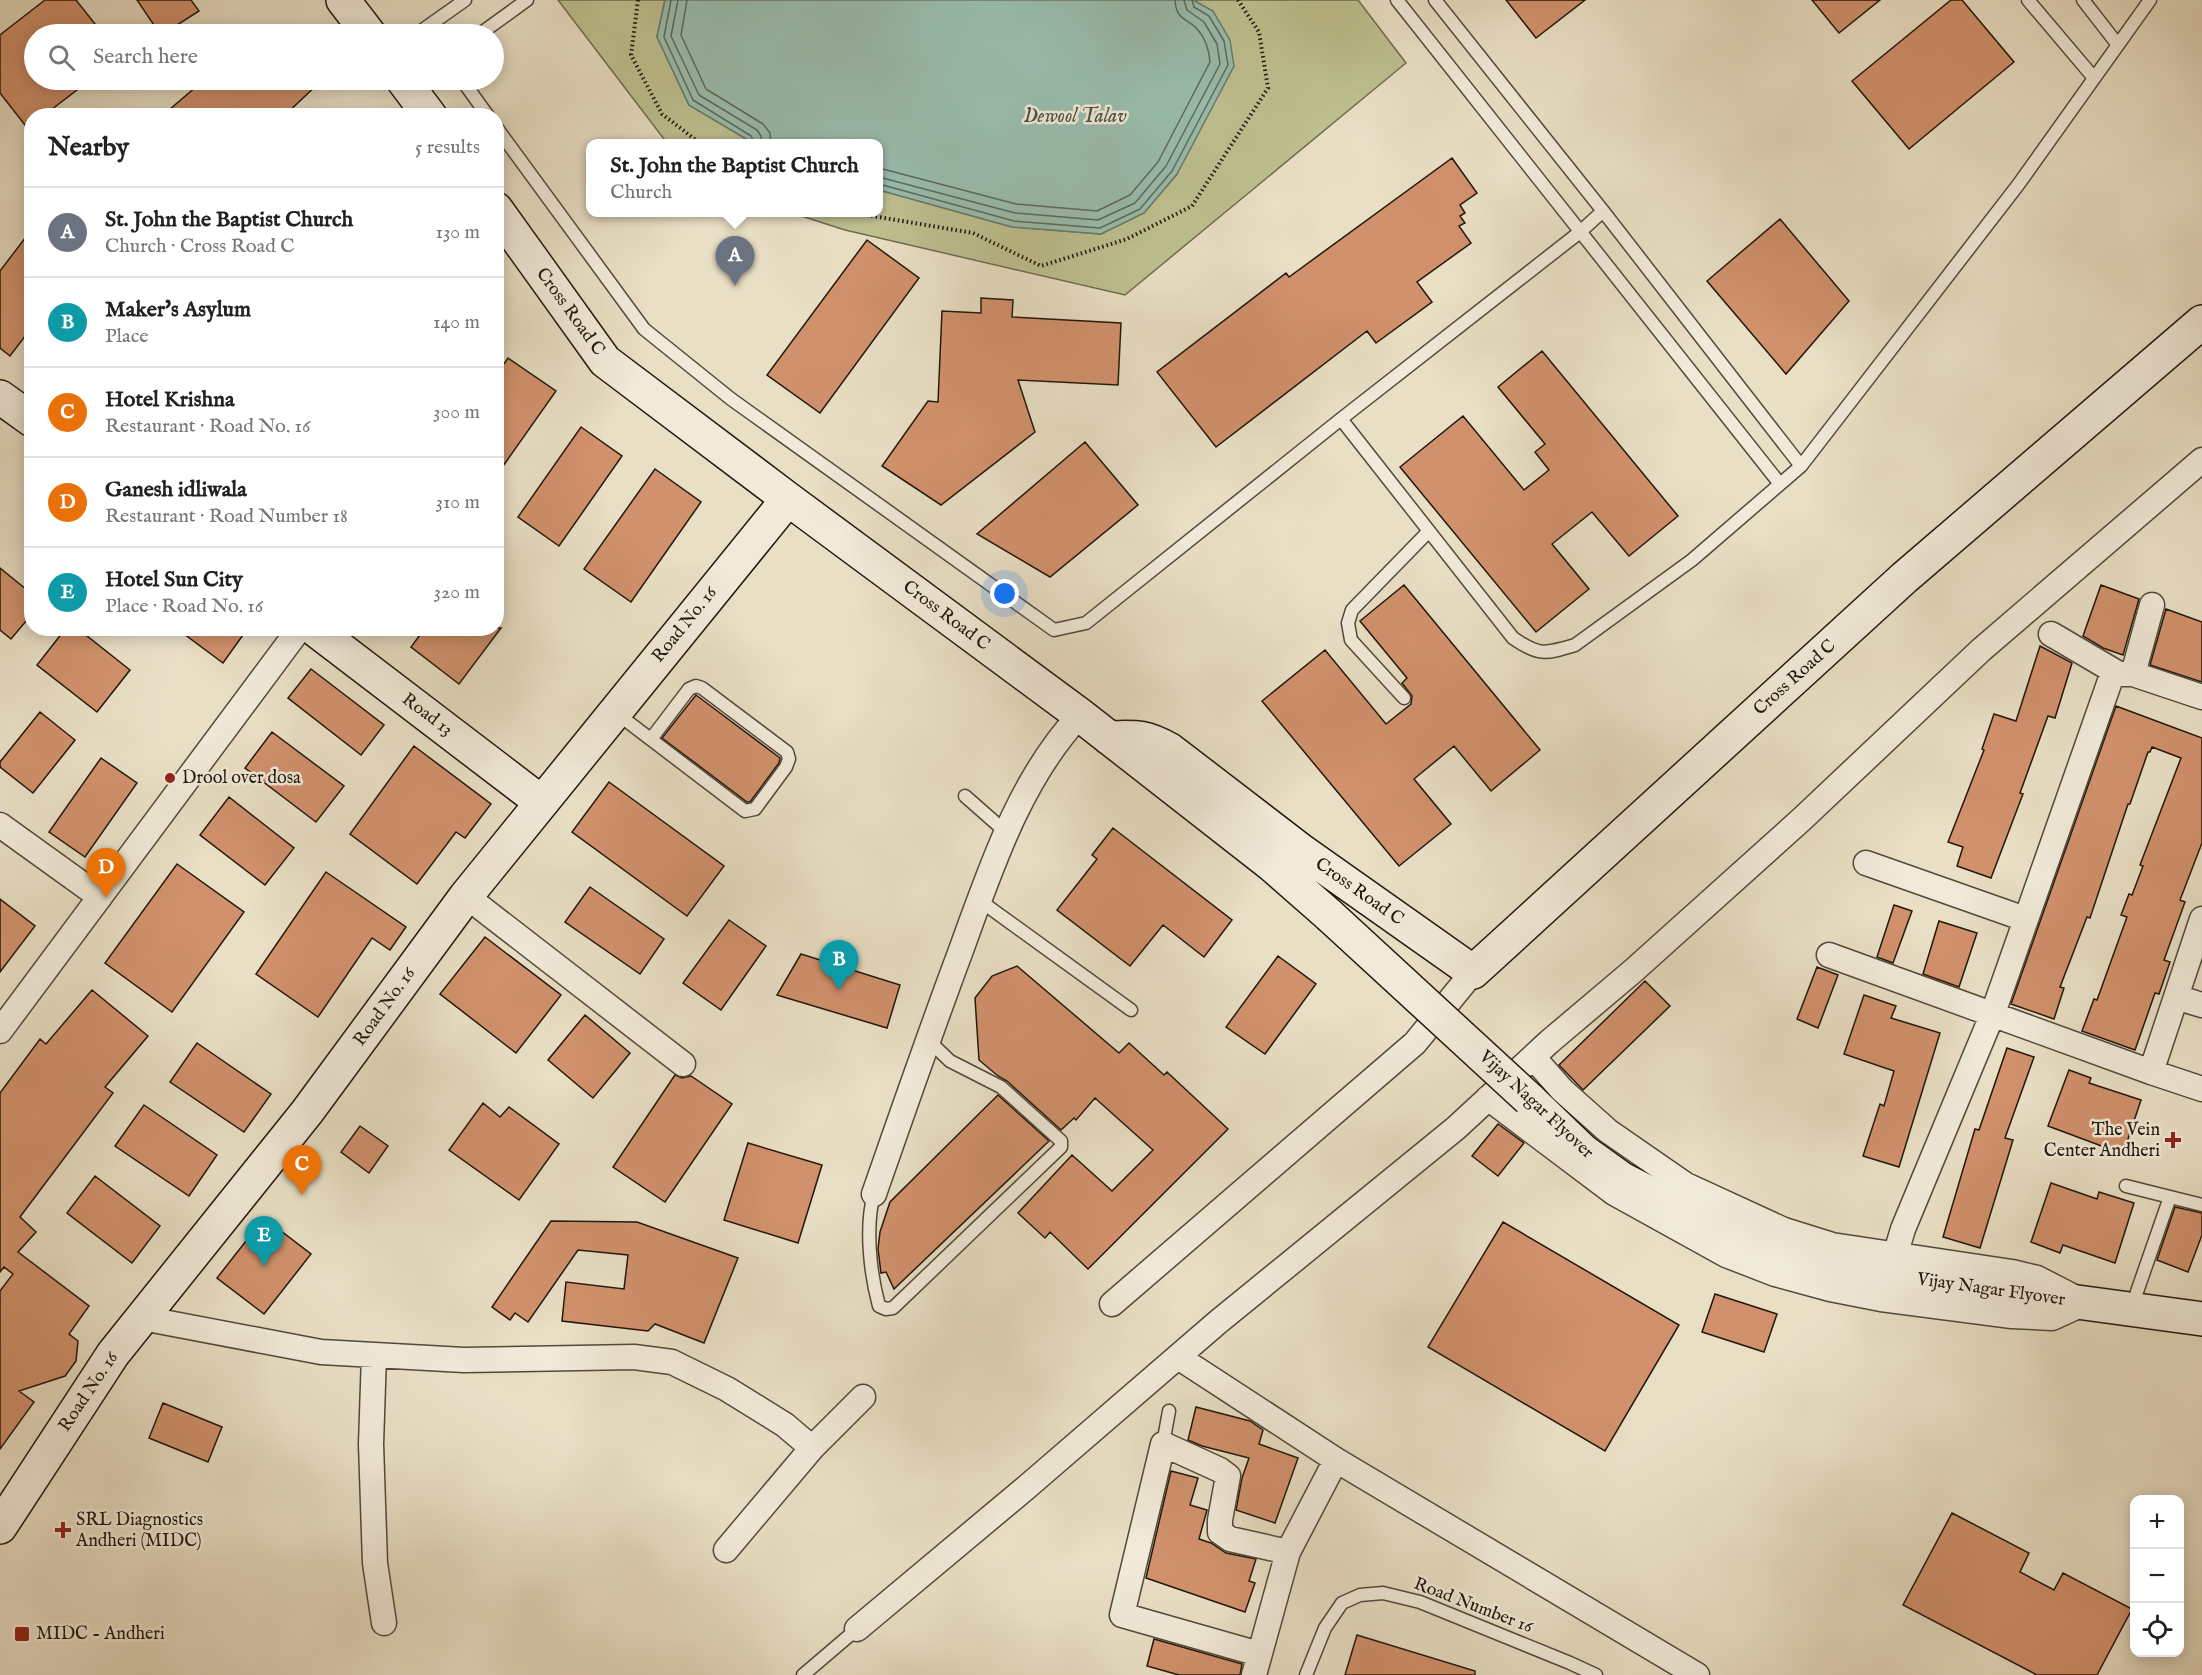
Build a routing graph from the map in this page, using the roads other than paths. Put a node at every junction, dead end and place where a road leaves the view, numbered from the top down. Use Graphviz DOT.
graph roads {
  1 [pos="343,0"];
  2 [pos="465,0"];
  3 [pos="527,0"];
  4 [pos="1397,0"];
  5 [pos="1435,0"];
  6 [pos="2028,0"];
  7 [pos="2083,0"];
  8 [pos="2150,0"];
  9 [pos="361,24"];
  10 [pos="435,24"];
  11 [pos="494,24"];
  12 [pos="2118,45"];
  13 [pos="2094,78"];
  14 [pos="415,90"];
  15 [pos="469,90"];
  16 [pos="425,108"];
  17 [pos="482,108"];
  18 [pos="504,139"];
  19 [pos="1603,211"];
  20 [pos="504,220"];
  21 [pos="1580,232"];
  22 [pos="2202,322"];
  23 [pos="0,397"];
  24 [pos="24,414"];
  25 [pos="1341,419"];
  26 [pos="2202,460"];
  27 [pos="1801,466"];
  28 [pos="1780,484"];
  29 [pos="788,499"];
  30 [pos="1429,531"];
  31 [pos="2152,605"];
  32 [pos="2050,634"];
  33 [pos="294,636"];
  34 [pos="323,636"];
  35 [pos="2126,674"];
  36 [pos="2202,697"];
  37 [pos="1404,698"];
  38 [pos="614,712"];
  39 [pos="1080,715"];
  40 [pos="651,739"];
  41 [pos="1119,746"];
  42 [pos="965,796"];
  43 [pos="541,802"];
  44 [pos="0,825"];
  45 [pos="1007,832"];
  46 [pos="1866,863"];
  47 [pos="466,896"];
  48 [pos="100,897"];
  49 [pos="979,900"];
  50 [pos="2025,919"];
  51 [pos="2200,927"];
  52 [pos="1829,956"];
  53 [pos="1473,972"];
  54 [pos="2176,997"];
  55 [pos="2202,1005"];
  56 [pos="1131,1010"];
  57 [pos="1993,1013"];
  58 [pos="0,1031"];
  59 [pos="928,1040"];
  60 [pos="1533,1057"];
  61 [pos="683,1064"];
  62 [pos="2151,1072"];
  63 [pos="2202,1089"];
  64 [pos="1488,1098"];
  65 [pos="2126,1186"];
  66 [pos="874,1194"];
  67 [pos="2170,1197"];
  68 [pos="2202,1205"];
  69 [pos="1895,1256"];
  70 [pos="2085,1303"];
  71 [pos="1112,1304"];
  72 [pos="2130,1310"];
  73 [pos="142,1318"];
  74 [pos="2202,1319"];
  75 [pos="374,1355"];
  76 [pos="1178,1357"];
  77 [pos="863,1397"];
  78 [pos="1169,1411"];
  79 [pos="1163,1444"];
  80 [pos="812,1448"];
  81 [pos="1336,1460"];
  82 [pos="0,1527"];
  83 [pos="726,1550"];
  84 [pos="1288,1552"];
  85 [pos="384,1623"];
  86 [pos="857,1629"];
  87 [pos="1257,1665"];
  88 [pos="803,1675"];
  89 [pos="1306,1675"];
  90 [pos="1596,1675"];
  91 [pos="1697,1675"];
  1 -- 9 [label="street"];
  2 -- 10 [label="lane"];
  3 -- 11 [label="lane"];
  4 -- 21 [label="lane"];
  5 -- 19 [label="lane"];
  6 -- 13 [label="lane"];
  7 -- 12 [label="lane"];
  8 -- 12 [label="lane"];
  12 -- 13 [label="lane"];
  13 -- 27 [label="lane"];
  14 -- 16 [label="street"];
  15 -- 17 [label="lane"];
  18 -- 25 [label="lane"];
  19 -- 21 [label="lane"];
  19 -- 27 [label="lane"];
  20 -- 29 [label="street, Cross Road C"];
  21 -- 25 [label="lane"];
  21 -- 28 [label="lane"];
  22 -- 53 [label="street, Cross Road C"];
  23 -- 24 [label="street"];
  25 -- 30 [label="lane"];
  26 -- 60 [label="street"];
  27 -- 28 [label="lane"];
  28 -- 30 [label="lane"];
  29 -- 38 [label="street, Road No. 16"];
  29 -- 39 [label="street, Cross Road C"];
  30 -- 37 [label="lane"];
  31 -- 35 [label="street"];
  32 -- 35 [label="street"];
  33 -- 48 [label="street"];
  34 -- 43 [label="street, Road 13"];
  35 -- 36 [label="street"];
  35 -- 50 [label="street"];
  38 -- 40 [label="lane"];
  38 -- 43 [label="street, Road No. 16"];
  39 -- 41 [label="street, Cross Road C"];
  39 -- 45 [label="street"];
  40 -- 40 [label="lane"];
  41 -- 53 [label="street, Cross Road C"];
  41 -- 70 [label="street, Vijay Nagar Flyover, bridge"];
  42 -- 45 [label="lane"];
  43 -- 47 [label="street, Road No. 16"];
  44 -- 48 [label="street"];
  45 -- 49 [label="street"];
  46 -- 50 [label="street"];
  47 -- 61 [label="street"];
  47 -- 73 [label="street, Road No. 16"];
  48 -- 58 [label="street"];
  49 -- 56 [label="lane"];
  49 -- 59 [label="street"];
  50 -- 57 [label="street"];
  51 -- 54 [label="street"];
  52 -- 57 [label="street"];
  53 -- 71 [label="street"];
  54 -- 55 [label="street"];
  54 -- 62 [label="street"];
  57 -- 62 [label="street"];
  57 -- 69 [label="street"];
  59 -- 66 [label="street"];
  59 -- 66 [label="lane"];
  60 -- 64 [label="street"];
  60 -- 69 [label="street"];
  62 -- 63 [label="street"];
  64 -- 70 [label="street"];
  64 -- 76 [label="street"];
  65 -- 67 [label="lane"];
  67 -- 68 [label="lane"];
  67 -- 72 [label="lane"];
  69 -- 70 [label="street"];
  70 -- 72 [label="street, Vijay Nagar Flyover"];
  72 -- 74 [label="street, Vijay Nagar Flyover"];
  73 -- 75 [label="street"];
  73 -- 82 [label="street, Road No. 16"];
  75 -- 80 [label="street"];
  75 -- 85 [label="street"];
  76 -- 81 [label="street"];
  76 -- 86 [label="street"];
  77 -- 80 [label="street"];
  78 -- 79 [label="lane"];
  79 -- 84 [label="street"];
  79 -- 87 [label="street"];
  80 -- 83 [label="street"];
  81 -- 84 [label="street"];
  81 -- 91 [label="street"];
  84 -- 87 [label="street"];
  86 -- 88 [label="lane"];
  89 -- 90 [label="lane, Road Number 16"];
}
